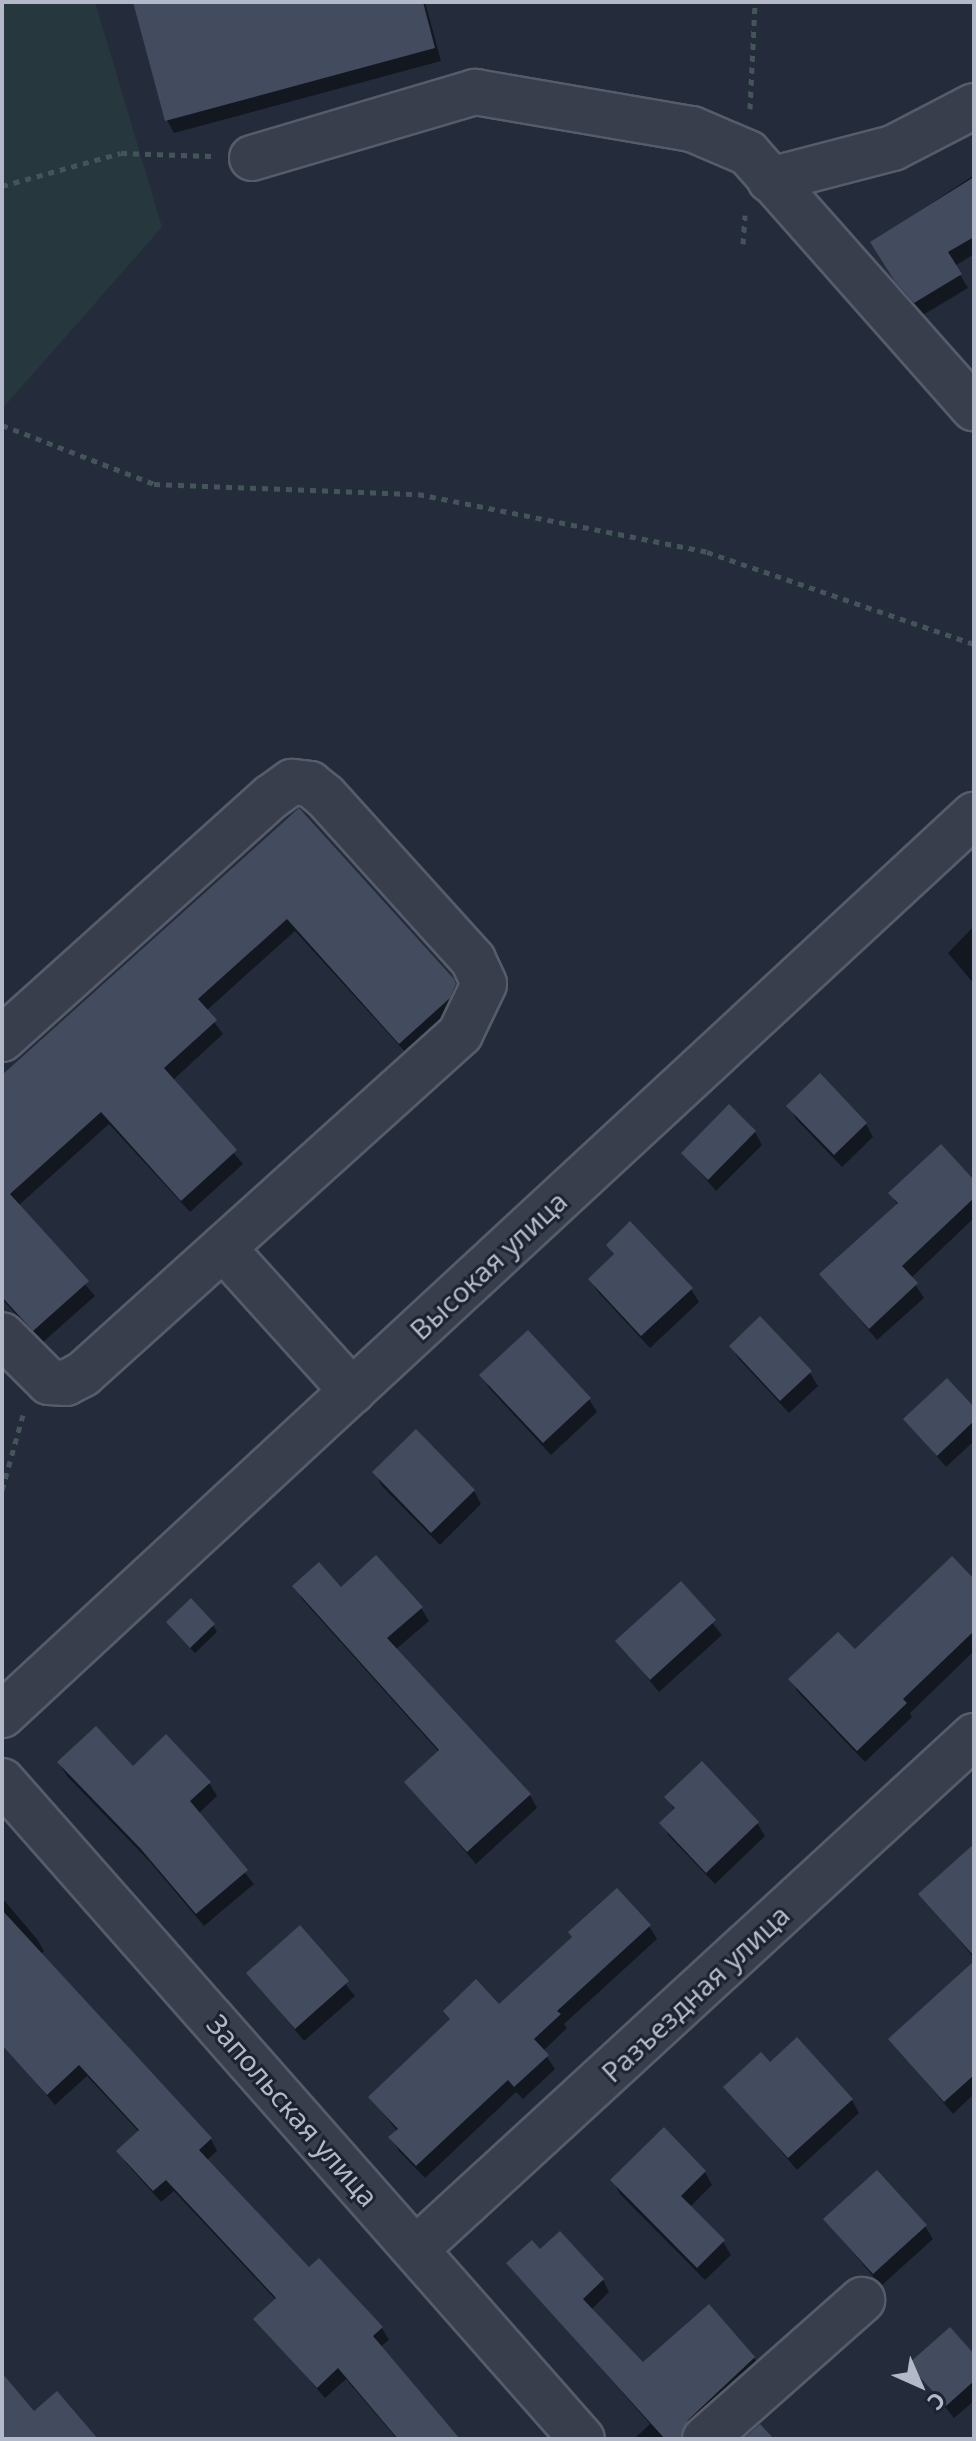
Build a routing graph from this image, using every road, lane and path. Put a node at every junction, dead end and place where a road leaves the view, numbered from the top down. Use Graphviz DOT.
graph roads {
  1 [pos="974,106"];
  2 [pos="252,158"];
  3 [pos="770,180"];
  4 [pos="2,186"];
  5 [pos="974,408"];
  6 [pos="2,425"];
  7 [pos="974,644"];
  8 [pos="974,815"];
  9 [pos="2,1039"];
  10 [pos="223,1248"];
  11 [pos="2,1335"];
  12 [pos="35,1372"];
  13 [pos="352,1391"];
  14 [pos="2,1490"];
  15 [pos="2,1715"];
  16 [pos="974,1736"];
  17 [pos="2,1781"];
  18 [pos="416,2249"];
  19 [pos="862,2300"];
  20 [pos="582,2439"];
  21 [pos="705,2439"];
  1 -- 3 [label="street"];
  2 -- 3 [label="street"];
  2 -- 4 [label="path"];
  3 -- 5 [label="street"];
  6 -- 7 [label="path"];
  8 -- 13 [label="street, Высокая улица"];
  9 -- 10 [label="street"];
  10 -- 12 [label="street"];
  10 -- 13 [label="street"];
  11 -- 12 [label="street"];
  12 -- 14 [label="path"];
  13 -- 15 [label="street, Высокая улица"];
  16 -- 18 [label="street, Разъездная улица"];
  17 -- 18 [label="street, Запольская улица"];
  18 -- 20 [label="street, Запольская улица"];
  19 -- 21 [label="street"];
}
